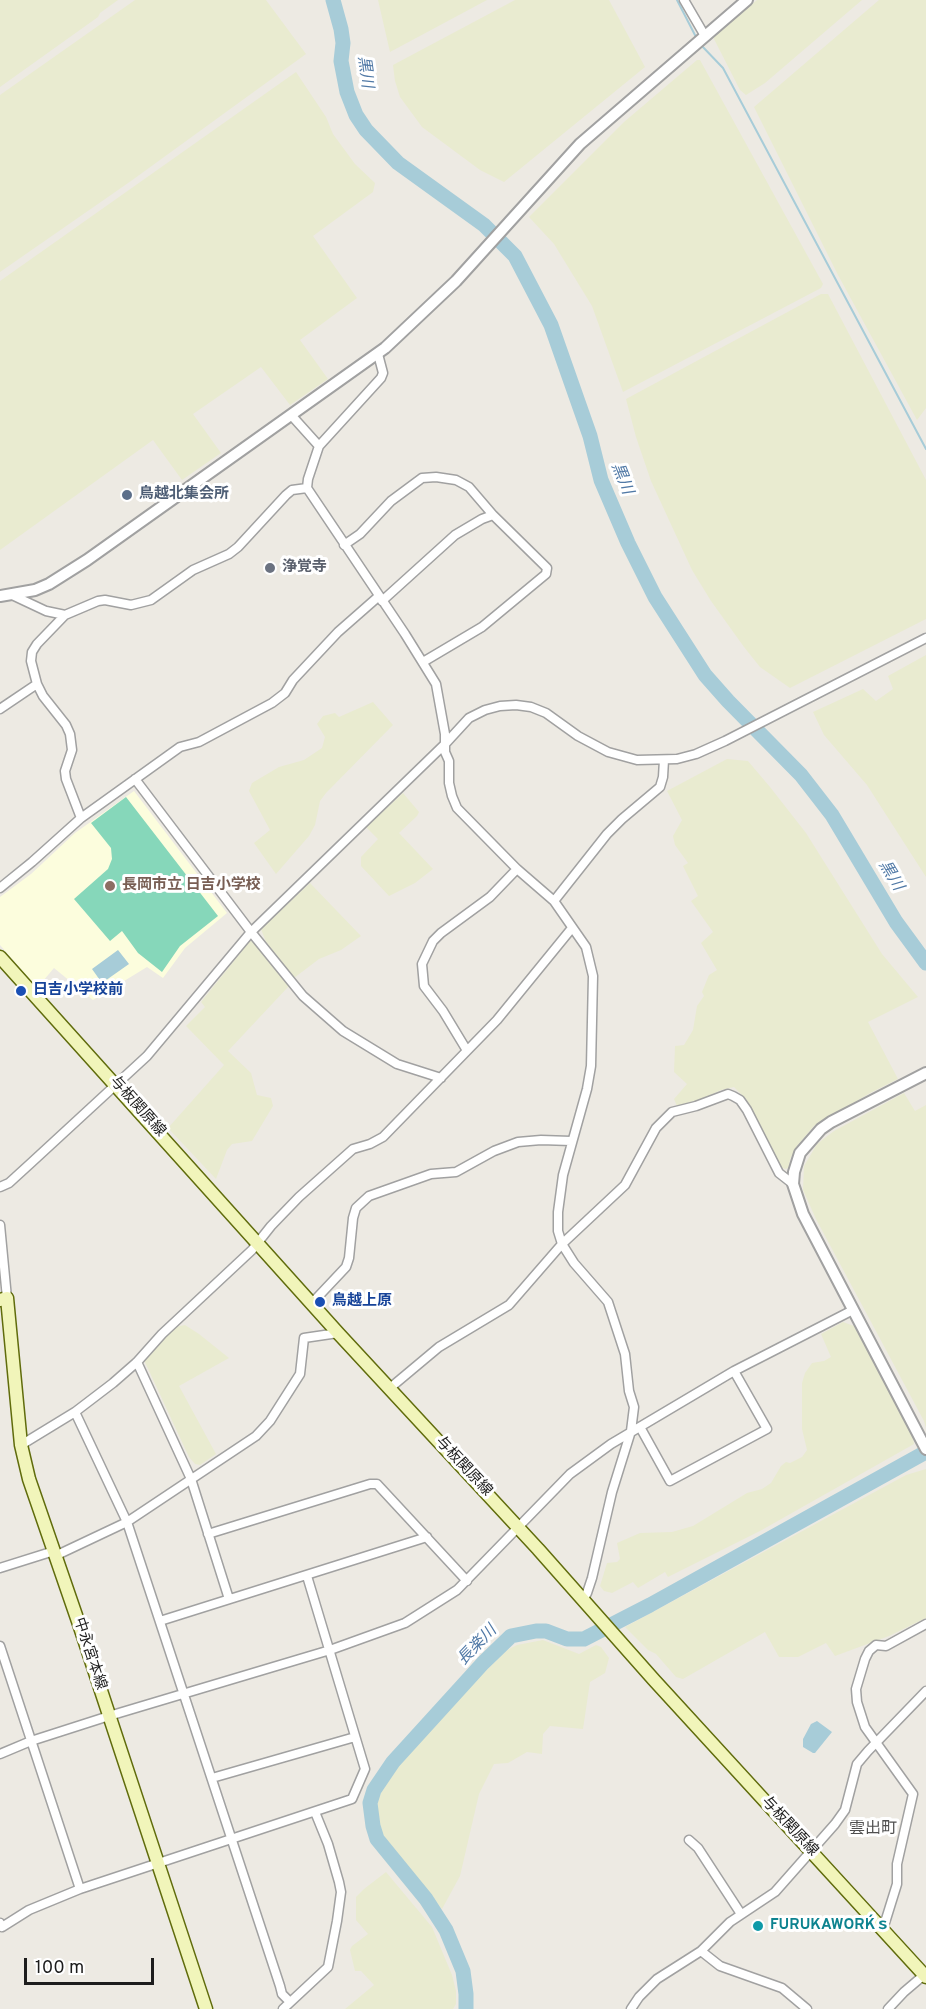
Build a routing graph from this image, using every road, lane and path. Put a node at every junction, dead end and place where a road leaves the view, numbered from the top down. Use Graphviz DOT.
graph roads {
  1 [pos="684,0"];
  2 [pos="747,0"];
  3 [pos="705,36"];
  4 [pos="378,354"];
  5 [pos="292,416"];
  6 [pos="319,446"];
  7 [pos="307,488"];
  8 [pos="493,515"];
  9 [pos="344,545"];
  10 [pos="12,595"];
  11 [pos="0,596"];
  12 [pos="381,598"];
  13 [pos="65,615"];
  14 [pos="926,638"];
  15 [pos="423,662"];
  16 [pos="37,684"];
  17 [pos="0,709"];
  18 [pos="446,743"];
  19 [pos="664,760"];
  20 [pos="135,780"];
  21 [pos="81,818"];
  22 [pos="517,870"];
  23 [pos="0,888"];
  24 [pos="554,901"];
  25 [pos="572,928"];
  26 [pos="251,932"];
  27 [pos="0,957"];
  28 [pos="466,1049"];
  29 [pos="926,1073"];
  30 [pos="441,1078"];
  31 [pos="117,1085"];
  32 [pos="571,1141"];
  33 [pos="793,1184"];
  34 [pos="0,1187"];
  35 [pos="0,1225"];
  36 [pos="258,1243"];
  37 [pos="562,1244"];
  38 [pos="3,1299"];
  39 [pos="313,1302"];
  40 [pos="853,1310"];
  41 [pos="338,1333"];
  42 [pos="137,1362"];
  43 [pos="734,1371"];
  44 [pos="390,1388"];
  45 [pos="75,1412"];
  46 [pos="640,1427"];
  47 [pos="631,1431"];
  48 [pos="21,1445"];
  49 [pos="924,1446"];
  50 [pos="191,1479"];
  51 [pos="127,1522"];
  52 [pos="518,1527"];
  53 [pos="208,1534"];
  54 [pos="427,1537"];
  55 [pos="55,1553"];
  56 [pos="0,1568"];
  57 [pos="308,1576"];
  58 [pos="467,1581"];
  59 [pos="229,1599"];
  60 [pos="583,1599"];
  61 [pos="160,1621"];
  62 [pos="926,1624"];
  63 [pos="0,1646"];
  64 [pos="330,1650"];
  65 [pos="926,1691"];
  66 [pos="183,1692"];
  67 [pos="109,1716"];
  68 [pos="355,1737"];
  69 [pos="31,1741"];
  70 [pos="877,1742"];
  71 [pos="0,1754"];
  72 [pos="212,1778"];
  73 [pos="315,1812"];
  74 [pos="232,1839"];
  75 [pos="689,1840"];
  76 [pos="810,1850"];
  77 [pos="158,1864"];
  78 [pos="80,1889"];
  79 [pos="741,1914"];
  80 [pos="0,1923"];
  81 [pos="883,1929"];
  82 [pos="701,1951"];
  83 [pos="925,1976"];
  84 [pos="290,2002"];
  85 [pos="206,2009"];
  86 [pos="283,2009"];
  87 [pos="631,2009"];
  88 [pos="807,2009"];
  89 [pos="888,2009"];
  1 -- 3 [label="street"];
  2 -- 3 [label="street"];
  3 -- 4 [label="street"];
  4 -- 5 [label="street"];
  4 -- 6 [label="street"];
  5 -- 6 [label="street"];
  5 -- 10 [label="street"];
  6 -- 7 [label="street"];
  7 -- 9 [label="street"];
  7 -- 13 [label="street"];
  8 -- 9 [label="street"];
  8 -- 12 [label="street"];
  8 -- 15 [label="street"];
  9 -- 12 [label="street"];
  10 -- 11 [label="street"];
  10 -- 13 [label="street"];
  12 -- 15 [label="street"];
  12 -- 20 [label="street"];
  13 -- 16 [label="street"];
  14 -- 19 [label="street"];
  15 -- 18 [label="street"];
  16 -- 17 [label="street"];
  16 -- 21 [label="street"];
  18 -- 19 [label="street"];
  18 -- 22 [label="street"];
  18 -- 26 [label="street"];
  19 -- 24 [label="street"];
  20 -- 21 [label="street"];
  20 -- 26 [label="street"];
  21 -- 23 [label="street"];
  22 -- 24 [label="street"];
  22 -- 28 [label="street"];
  24 -- 25 [label="street"];
  25 -- 28 [label="street"];
  25 -- 32 [label="street"];
  26 -- 30 [label="street"];
  26 -- 31 [label="street"];
  27 -- 31 [label="main road, 与板関原線"];
  28 -- 30 [label="street"];
  29 -- 33 [label="street"];
  30 -- 36 [label="street"];
  31 -- 34 [label="street"];
  31 -- 36 [label="main road, 与板関原線"];
  32 -- 37 [label="street"];
  32 -- 39 [label="street"];
  33 -- 37 [label="street"];
  33 -- 40 [label="street"];
  35 -- 38 [label="street"];
  36 -- 39 [label="main road, 与板関原線"];
  36 -- 42 [label="street"];
  37 -- 44 [label="street"];
  37 -- 47 [label="street"];
  38 -- 48 [label="main road, 中永宮本線"];
  39 -- 41 [label="main road, 与板関原線"];
  40 -- 43 [label="street"];
  40 -- 49 [label="street"];
  41 -- 44 [label="main road, 与板関原線"];
  41 -- 50 [label="street"];
  42 -- 45 [label="street"];
  42 -- 50 [label="street"];
  43 -- 46 [label="street"];
  43 -- 46 [label="street"];
  44 -- 52 [label="main road, 与板関原線"];
  45 -- 48 [label="street"];
  45 -- 51 [label="street"];
  46 -- 47 [label="street"];
  47 -- 52 [label="street"];
  47 -- 60 [label="street"];
  48 -- 55 [label="main road, 中永宮本線"];
  50 -- 51 [label="street"];
  50 -- 53 [label="street"];
  51 -- 55 [label="street"];
  51 -- 61 [label="street"];
  52 -- 58 [label="street"];
  52 -- 60 [label="main road, 与板関原線"];
  53 -- 54 [label="street"];
  53 -- 59 [label="street"];
  54 -- 57 [label="street"];
  54 -- 58 [label="street"];
  55 -- 56 [label="street"];
  55 -- 67 [label="main road, 中永宮本線"];
  57 -- 59 [label="street"];
  57 -- 64 [label="street"];
  58 -- 64 [label="street"];
  59 -- 61 [label="street"];
  60 -- 76 [label="main road, 与板関原線"];
  61 -- 66 [label="street"];
  62 -- 70 [label="street"];
  63 -- 69 [label="street"];
  64 -- 66 [label="street"];
  64 -- 68 [label="street"];
  65 -- 70 [label="street"];
  66 -- 67 [label="street"];
  66 -- 72 [label="street"];
  67 -- 69 [label="street"];
  67 -- 77 [label="main road, 中永宮本線"];
  68 -- 72 [label="street"];
  68 -- 73 [label="street"];
  69 -- 71 [label="street"];
  69 -- 78 [label="street"];
  70 -- 76 [label="street"];
  70 -- 81 [label="street"];
  72 -- 74 [label="street"];
  73 -- 74 [label="street"];
  73 -- 84 [label="street"];
  74 -- 77 [label="street"];
  74 -- 84 [label="street"];
  75 -- 79 [label="street"];
  76 -- 79 [label="street"];
  76 -- 81 [label="main road, 与板関原線"];
  77 -- 78 [label="street"];
  77 -- 85 [label="main road, 中永宮本線"];
  78 -- 80 [label="street"];
  79 -- 82 [label="street"];
  81 -- 83 [label="main road, 与板関原線"];
  82 -- 87 [label="street"];
  82 -- 88 [label="street"];
  83 -- 89 [label="street"];
  84 -- 86 [label="street"];
}
